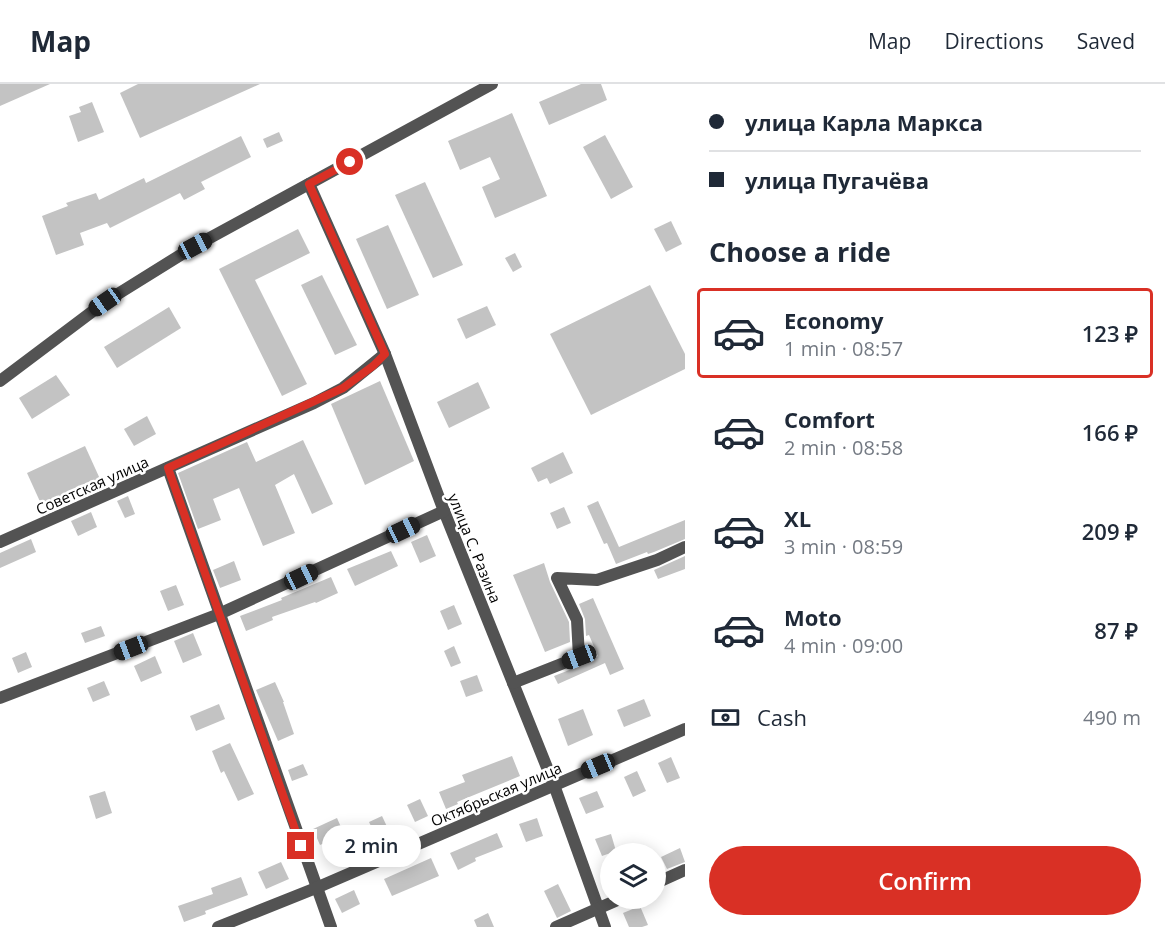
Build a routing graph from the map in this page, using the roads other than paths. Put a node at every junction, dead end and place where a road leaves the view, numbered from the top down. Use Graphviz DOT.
graph roads {
  1 [pos="492,84"];
  2 [pos="309,184"];
  3 [pos="385,354"];
  4 [pos="0,381"];
  5 [pos="168,468"];
  6 [pos="444,511"];
  7 [pos="0,542"];
  8 [pos="685,547"];
  9 [pos="219,614"];
  10 [pos="513,683"];
  11 [pos="0,698"];
  12 [pos="685,729"];
  13 [pos="554,785"];
  14 [pos="685,870"];
  15 [pos="666,879"];
  16 [pos="316,888"];
  17 [pos="598,910"];
  18 [pos="218,927"];
  19 [pos="331,927"];
  20 [pos="556,927"];
  21 [pos="605,927"];
  1 -- 2 [label="street"];
  2 -- 3 [label="street, улица С. Разина"];
  2 -- 4 [label="street"];
  3 -- 5 [label="street, Советская улица"];
  3 -- 6 [label="street, улица С. Разина"];
  5 -- 7 [label="street, Советская улица"];
  5 -- 9 [label="street"];
  6 -- 9 [label="street"];
  6 -- 10 [label="street, улица С. Разина"];
  8 -- 10 [label="street"];
  9 -- 11 [label="street"];
  9 -- 16 [label="street"];
  10 -- 13 [label="street, улица С. Разина"];
  12 -- 13 [label="street, Октябрьская улица"];
  13 -- 16 [label="street, Октябрьская улица"];
  13 -- 17 [label="street, улица С. Разина"];
  14 -- 15 [label="street"];
  16 -- 18 [label="street, Октябрьская улица"];
  16 -- 19 [label="street"];
  17 -- 20 [label="street"];
  17 -- 21 [label="street, улица С. Разина"];
}
